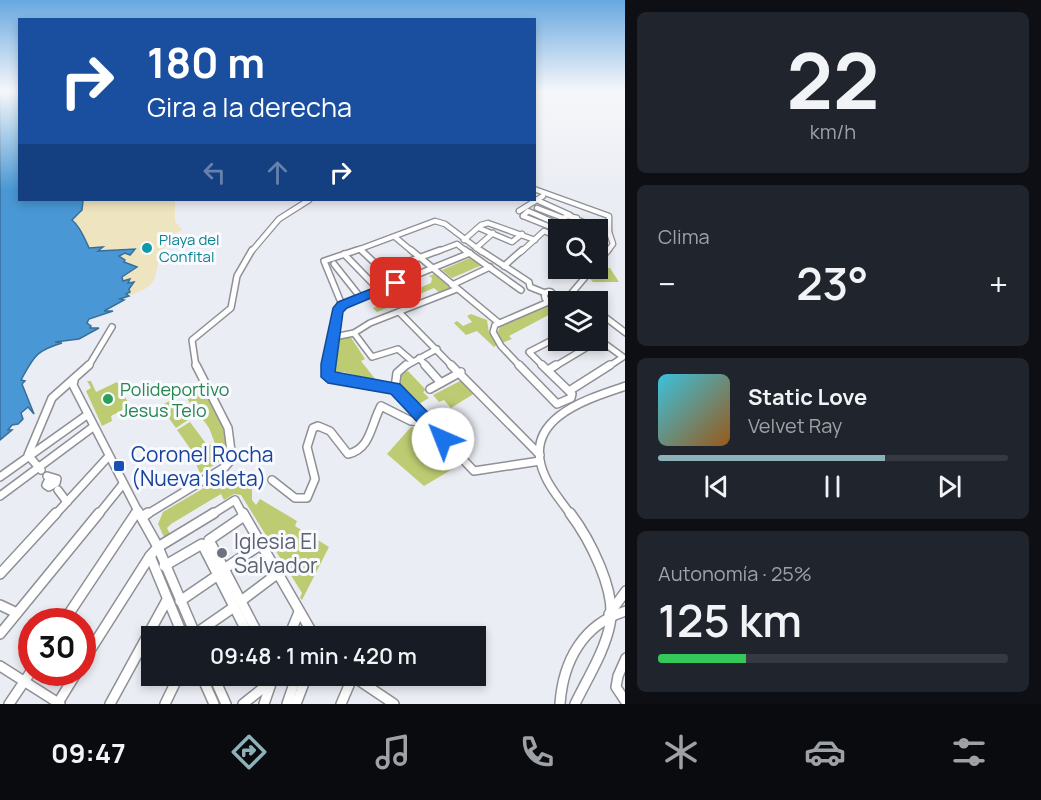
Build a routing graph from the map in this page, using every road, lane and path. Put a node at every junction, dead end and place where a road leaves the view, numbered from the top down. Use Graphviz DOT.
graph roads {
  1 [pos="536,190"];
  2 [pos="543,196"];
  3 [pos="308,201"];
  4 [pos="539,201"];
  5 [pos="537,207"];
  6 [pos="519,211"];
  7 [pos="571,216"];
  8 [pos="563,218"];
  9 [pos="566,219"];
  10 [pos="574,219"];
  11 [pos="548,220"];
  12 [pos="515,223"];
  13 [pos="548,225"];
  14 [pos="479,228"];
  15 [pos="508,229"];
  16 [pos="609,232"];
  17 [pos="492,233"];
  18 [pos="548,233"];
  19 [pos="522,234"];
  20 [pos="395,237"];
  21 [pos="464,240"];
  22 [pos="535,240"];
  23 [pos="476,248"];
  24 [pos="360,249"];
  25 [pos="608,251"];
  26 [pos="470,253"];
  27 [pos="344,254"];
  28 [pos="419,258"];
  29 [pos="349,259"];
  30 [pos="334,264"];
  31 [pos="326,266"];
  32 [pos="504,266"];
  33 [pos="490,267"];
  34 [pos="432,268"];
  35 [pos="383,271"];
  36 [pos="584,279"];
  37 [pos="396,283"];
  38 [pos="455,287"];
  39 [pos="379,290"];
  40 [pos="521,290"];
  41 [pos="573,291"];
  42 [pos="548,296"];
  43 [pos="361,297"];
  44 [pos="548,298"];
  45 [pos="342,305"];
  46 [pos="399,312"];
  47 [pos="608,319"];
  48 [pos="499,323"];
  49 [pos="112,327"];
  50 [pos="625,332"];
  51 [pos="354,333"];
  52 [pos="334,337"];
  53 [pos="548,342"];
  54 [pos="608,346"];
  55 [pos="437,349"];
  56 [pos="579,351"];
  57 [pos="419,358"];
  58 [pos="412,361"];
  59 [pos="548,370"];
  60 [pos="461,372"];
  61 [pos="74,381"];
  62 [pos="441,383"];
  63 [pos="625,386"];
  64 [pos="395,388"];
  65 [pos="430,389"];
  66 [pos="569,391"];
  67 [pos="87,415"];
  68 [pos="428,423"];
  69 [pos="93,427"];
  70 [pos="28,455"];
  71 [pos="108,457"];
  72 [pos="540,458"];
  73 [pos="0,477"];
  74 [pos="272,480"];
  75 [pos="51,481"];
  76 [pos="123,484"];
  77 [pos="0,496"];
  78 [pos="67,502"];
  79 [pos="140,514"];
  80 [pos="244,516"];
  81 [pos="260,545"];
  82 [pos="158,547"];
  83 [pos="150,556"];
  84 [pos="164,566"];
  85 [pos="221,572"];
  86 [pos="0,574"];
  87 [pos="277,574"];
  88 [pos="625,592"];
  89 [pos="167,600"];
  90 [pos="180,601"];
  91 [pos="237,604"];
  92 [pos="0,605"];
  93 [pos="73,608"];
  94 [pos="625,611"];
  95 [pos="299,612"];
  96 [pos="17,613"];
  97 [pos="609,614"];
  98 [pos="179,626"];
  99 [pos="191,626"];
  100 [pos="207,626"];
  101 [pos="245,626"];
  102 [pos="252,626"];
  103 [pos="295,626"];
  104 [pos="308,626"];
  105 [pos="0,634"];
  106 [pos="96,641"];
  107 [pos="625,660"];
  108 [pos="0,666"];
  109 [pos="18,677"];
  110 [pos="21,686"];
  111 [pos="32,686"];
  112 [pos="69,686"];
  113 [pos="174,686"];
  114 [pos="206,686"];
  115 [pos="218,686"];
  116 [pos="262,686"];
  117 [pos="269,686"];
  118 [pos="293,686"];
  119 [pos="303,686"];
  120 [pos="348,686"];
  121 [pos="366,686"];
  122 [pos="625,701"];
  123 [pos="59,703"];
  124 [pos="389,703"];
  125 [pos="9,704"];
  126 [pos="110,704"];
  127 [pos="165,704"];
  128 [pos="214,704"];
  129 [pos="226,704"];
  130 [pos="243,704"];
  131 [pos="264,704"];
  132 [pos="287,704"];
  133 [pos="296,704"];
  134 [pos="341,704"];
  135 [pos="560,704"];
  136 [pos="575,704"];
  1 -- 16 [label="street"];
  2 -- 4 [label="street"];
  3 -- 79 [label="street"];
  4 -- 6 [label="street"];
  4 -- 7 [label="street"];
  5 -- 8 [label="street"];
  7 -- 8 [label="street"];
  7 -- 10 [label="street"];
  8 -- 9 [label="street"];
  11 -- 13 [label="street"];
  12 -- 15 [label="street"];
  14 -- 15 [label="street"];
  14 -- 17 [label="street"];
  14 -- 21 [label="street"];
  15 -- 17 [label="street"];
  15 -- 19 [label="street"];
  16 -- 25 [label="street"];
  17 -- 19 [label="street"];
  17 -- 23 [label="street"];
  18 -- 22 [label="street"];
  19 -- 22 [label="street"];
  20 -- 21 [label="street"];
  20 -- 24 [label="street"];
  20 -- 28 [label="street"];
  21 -- 23 [label="street"];
  22 -- 32 [label="street"];
  23 -- 32 [label="street"];
  24 -- 27 [label="street"];
  24 -- 35 [label="street"];
  26 -- 28 [label="street"];
  26 -- 33 [label="street"];
  26 -- 34 [label="street"];
  27 -- 29 [label="street"];
  27 -- 31 [label="street"];
  28 -- 34 [label="street"];
  28 -- 35 [label="street"];
  29 -- 30 [label="street"];
  29 -- 39 [label="street"];
  30 -- 31 [label="street"];
  30 -- 43 [label="street"];
  31 -- 45 [label="street"];
  32 -- 42 [label="street"];
  33 -- 38 [label="street"];
  33 -- 40 [label="street"];
  34 -- 37 [label="street"];
  34 -- 38 [label="street"];
  35 -- 37 [label="street"];
  36 -- 41 [label="street"];
  37 -- 39 [label="street"];
  38 -- 46 [label="street"];
  38 -- 48 [label="street"];
  39 -- 43 [label="street"];
  43 -- 45 [label="street"];
  44 -- 48 [label="street"];
  45 -- 52 [label="street"];
  46 -- 51 [label="street"];
  46 -- 55 [label="street"];
  47 -- 50 [label="street"];
  48 -- 66 [label="street"];
  49 -- 61 [label="street"];
  51 -- 52 [label="street"];
  51 -- 58 [label="street"];
  52 -- 64 [label="street"];
  53 -- 59 [label="street"];
  54 -- 66 [label="street"];
  55 -- 57 [label="street"];
  55 -- 60 [label="street"];
  56 -- 59 [label="street"];
  57 -- 58 [label="street"];
  57 -- 62 [label="street"];
  58 -- 64 [label="street"];
  59 -- 66 [label="street"];
  60 -- 62 [label="street"];
  60 -- 72 [label="street"];
  61 -- 67 [label="street"];
  61 -- 70 [label="street"];
  62 -- 65 [label="street"];
  63 -- 72 [label="street"];
  64 -- 68 [label="street"];
  67 -- 69 [label="street"];
  67 -- 70 [label="street"];
  68 -- 72 [label="street"];
  68 -- 74 [label="street"];
  69 -- 71 [label="street"];
  69 -- 75 [label="street"];
  70 -- 73 [label="street"];
  70 -- 75 [label="street"];
  71 -- 76 [label="street"];
  71 -- 78 [label="street"];
  72 -- 97 [label="street"];
  75 -- 77 [label="street"];
  75 -- 78 [label="street"];
  76 -- 79 [label="street"];
  76 -- 96 [label="street"];
  78 -- 86 [label="street"];
  79 -- 82 [label="street"];
  79 -- 93 [label="street"];
  80 -- 81 [label="street"];
  80 -- 82 [label="street"];
  80 -- 85 [label="street"];
  81 -- 85 [label="street"];
  81 -- 87 [label="street"];
  82 -- 83 [label="street"];
  82 -- 84 [label="street"];
  83 -- 89 [label="street"];
  83 -- 106 [label="street"];
  84 -- 85 [label="street"];
  84 -- 90 [label="street"];
  85 -- 90 [label="street"];
  85 -- 91 [label="street"];
  87 -- 91 [label="street"];
  87 -- 95 [label="street"];
  88 -- 97 [label="street"];
  89 -- 98 [label="street"];
  89 -- 126 [label="street"];
  90 -- 99 [label="street"];
  91 -- 100 [label="street"];
  91 -- 101 [label="street"];
  91 -- 102 [label="street"];
  92 -- 96 [label="street"];
  94 -- 97 [label="street"];
  95 -- 103 [label="street"];
  95 -- 104 [label="street"];
  96 -- 105 [label="street"];
  97 -- 135 [label="street"];
  97 -- 136 [label="street"];
  107 -- 122 [label="street"];
  108 -- 109 [label="street"];
  110 -- 125 [label="street"];
  111 -- 123 [label="street"];
  112 -- 123 [label="street"];
  113 -- 127 [label="street"];
  114 -- 128 [label="street"];
  115 -- 129 [label="street"];
  116 -- 130 [label="street"];
  117 -- 131 [label="street"];
  118 -- 132 [label="street"];
  119 -- 133 [label="street"];
  120 -- 134 [label="street"];
  121 -- 124 [label="street"];
}
